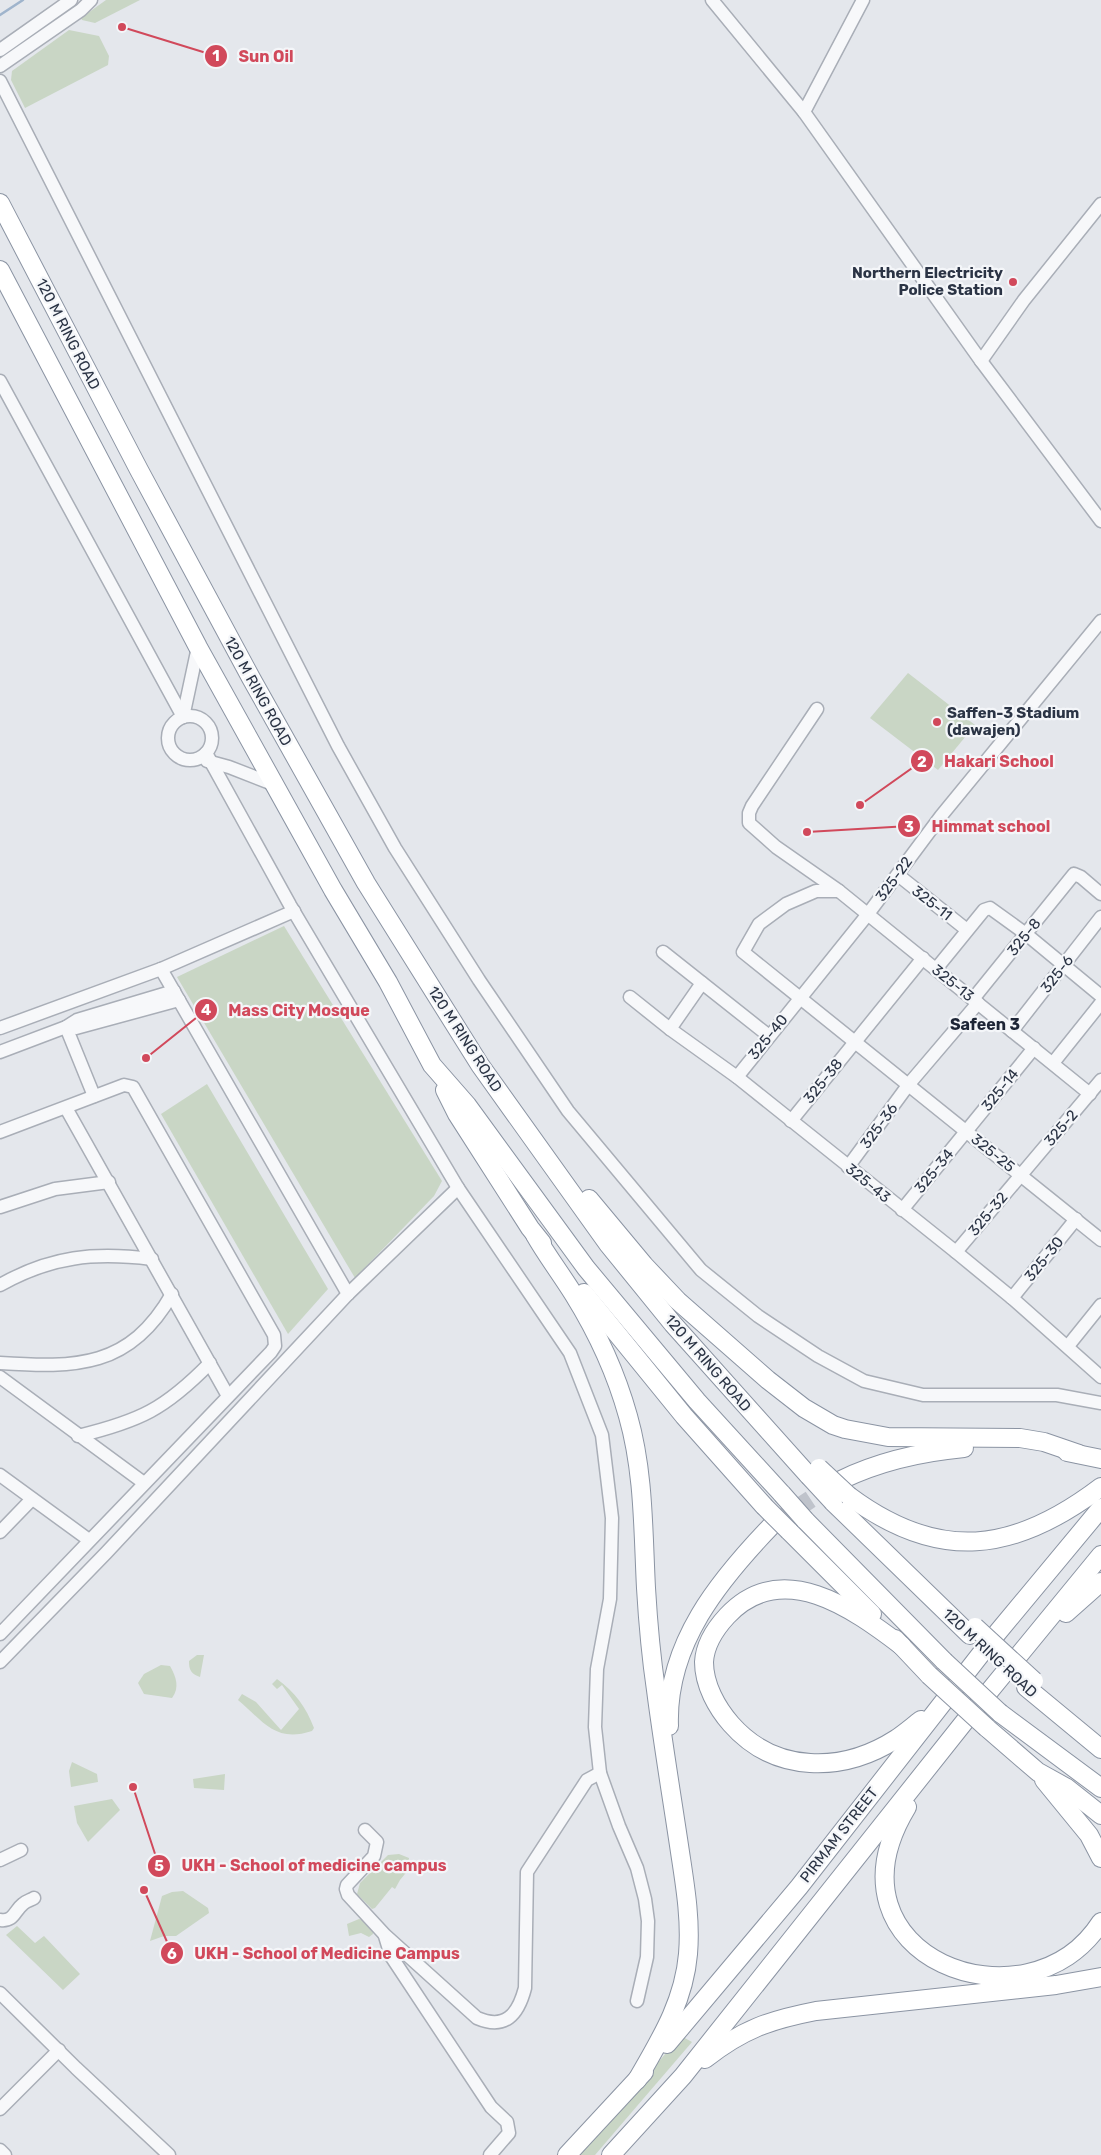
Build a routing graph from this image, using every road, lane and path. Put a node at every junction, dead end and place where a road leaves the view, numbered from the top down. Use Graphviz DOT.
graph roads {
  1 [pos="71,0"];
  2 [pos="91,0"];
  3 [pos="712,0"];
  4 [pos="863,0"];
  5 [pos="81,5"];
  6 [pos="0,50"];
  7 [pos="0,66"];
  8 [pos="0,81"];
  9 [pos="804,112"];
  10 [pos="0,203"];
  11 [pos="1101,204"];
  12 [pos="0,270"];
  13 [pos="980,361"];
  14 [pos="0,381"];
  15 [pos="1101,522"];
  16 [pos="1101,620"];
  17 [pos="198,647"];
  18 [pos="817,709"];
  19 [pos="183,717"];
  20 [pos="204,758"];
  21 [pos="275,785"];
  22 [pos="898,875"];
  23 [pos="839,891"];
  24 [pos="1101,894"];
  25 [pos="294,910"];
  26 [pos="868,914"];
  27 [pos="1101,917"];
  28 [pos="966,930"];
  29 [pos="1026,934"];
  30 [pos="663,952"];
  31 [pos="923,958"];
  32 [pos="1064,965"];
  33 [pos="936,969"];
  34 [pos="161,970"];
  35 [pos="702,983"];
  36 [pos="177,996"];
  37 [pos="1101,996"];
  38 [pos="630,997"];
  39 [pos="800,998"];
  40 [pos="975,1001"];
  41 [pos="1101,1003"];
  42 [pos="66,1027"];
  43 [pos="0,1028"];
  44 [pos="670,1029"];
  45 [pos="1012,1030"];
  46 [pos="770,1036"];
  47 [pos="855,1042"];
  48 [pos="1034,1048"];
  49 [pos="0,1052"];
  50 [pos="1053,1064"];
  51 [pos="432,1065"];
  52 [pos="480,1065"];
  53 [pos="737,1077"];
  54 [pos="1101,1080"];
  55 [pos="910,1084"];
  56 [pos="1090,1094"];
  57 [pos="94,1096"];
  58 [pos="66,1108"];
  59 [pos="791,1121"];
  60 [pos="966,1131"];
  61 [pos="0,1132"];
  62 [pos="848,1167"];
  63 [pos="1020,1175"];
  64 [pos="108,1182"];
  65 [pos="458,1188"];
  66 [pos="0,1207"];
  67 [pos="902,1210"];
  68 [pos="1076,1219"];
  69 [pos="535,1235"];
  70 [pos="1101,1240"];
  71 [pos="956,1252"];
  72 [pos="152,1259"];
  73 [pos="0,1285"];
  74 [pos="172,1294"];
  75 [pos="348,1294"];
  76 [pos="1012,1298"];
  77 [pos="1101,1305"];
  78 [pos="1068,1346"];
  79 [pos="0,1363"];
  80 [pos="210,1364"];
  81 [pos="1100,1374"];
  82 [pos="0,1377"];
  83 [pos="228,1396"];
  84 [pos="1101,1403"];
  85 [pos="78,1436"];
  86 [pos="1079,1454"];
  87 [pos="1100,1459"];
  88 [pos="0,1475"];
  89 [pos="841,1480"];
  90 [pos="144,1483"];
  91 [pos="1101,1487"];
  92 [pos="32,1499"];
  93 [pos="841,1499"];
  94 [pos="1101,1508"];
  95 [pos="773,1524"];
  96 [pos="0,1532"];
  97 [pos="89,1540"];
  98 [pos="1101,1555"];
  99 [pos="1101,1582"];
  100 [pos="0,1634"];
  101 [pos="902,1646"];
  102 [pos="1020,1655"];
  103 [pos="0,1662"];
  104 [pos="1030,1684"];
  105 [pos="941,1705"];
  106 [pos="964,1722"];
  107 [pos="1101,1736"];
  108 [pos="1101,1749"];
  109 [pos="1038,1772"];
  110 [pos="600,1773"];
  111 [pos="670,1786"];
  112 [pos="1101,1788"];
  113 [pos="1101,1815"];
  114 [pos="365,1830"];
  115 [pos="21,1850"];
  116 [pos="1101,1858"];
  117 [pos="0,1860"];
  118 [pos="34,1898"];
  119 [pos="0,1920"];
  120 [pos="1101,1922"];
  121 [pos="385,1935"];
  122 [pos="1101,1977"];
  123 [pos="0,1993"];
  124 [pos="637,2001"];
  125 [pos="59,2050"];
  126 [pos="683,2076"];
  127 [pos="637,2080"];
  128 [pos="0,2109"];
  129 [pos="0,2150"];
  130 [pos="5,2155"];
  131 [pos="169,2155"];
  132 [pos="490,2155"];
  133 [pos="567,2155"];
  134 [pos="611,2155"];
  1 -- 6 [label="street"];
  2 -- 5 [label="street"];
  3 -- 9 [label="street"];
  4 -- 9 [label="street"];
  5 -- 7 [label="street"];
  8 -- 84 [label="street"];
  9 -- 13 [label="street"];
  10 -- 52 [label="highway, 120 M RING ROAD"];
  11 -- 13 [label="street"];
  12 -- 17 [label="highway, 120 M RING ROAD"];
  13 -- 15 [label="street"];
  14 -- 19 [label="street"];
  16 -- 22 [label="street, 325-22"];
  17 -- 19 [label="street"];
  17 -- 21 [label="highway, 120 M RING ROAD"];
  18 -- 23 [label="street, 325-13"];
  19 -- 20 [label="street"];
  19 -- 20 [label="street"];
  20 -- 21 [label="street"];
  20 -- 25 [label="street"];
  21 -- 51 [label="highway, 120 M RING ROAD"];
  22 -- 26 [label="street, 325-22"];
  22 -- 28 [label="street, 325-11"];
  23 -- 26 [label="street, 325-13"];
  23 -- 39 [label="street, 325-25"];
  24 -- 29 [label="street, 325-8"];
  25 -- 34 [label="street"];
  25 -- 65 [label="street"];
  26 -- 31 [label="street, 325-13"];
  26 -- 39 [label="street, 325-22"];
  27 -- 32 [label="street, 325-6"];
  28 -- 29 [label="street"];
  28 -- 33 [label="street"];
  29 -- 32 [label="street"];
  29 -- 40 [label="street, 325-8"];
  30 -- 35 [label="street"];
  31 -- 33 [label="street, 325-13"];
  31 -- 47 [label="street, 325-38"];
  32 -- 37 [label="street"];
  32 -- 45 [label="street, 325-6"];
  33 -- 40 [label="street, 325-13"];
  34 -- 36 [label="street"];
  34 -- 43 [label="street"];
  35 -- 44 [label="street"];
  35 -- 46 [label="street"];
  36 -- 42 [label="street"];
  36 -- 75 [label="street"];
  38 -- 44 [label="street, 325-43"];
  39 -- 46 [label="street, 325-40"];
  39 -- 47 [label="street, 325-25"];
  40 -- 45 [label="street, 325-13"];
  40 -- 55 [label="street, 325-8"];
  41 -- 50 [label="street"];
  42 -- 49 [label="street"];
  42 -- 57 [label="street"];
  44 -- 53 [label="street, 325-43"];
  45 -- 48 [label="street, 325-13"];
  46 -- 53 [label="street, 325-40"];
  47 -- 55 [label="street, 325-25"];
  47 -- 59 [label="street, 325-38"];
  48 -- 50 [label="street, 325-13"];
  48 -- 60 [label="street, 325-14"];
  50 -- 56 [label="street, 325-13"];
  51 -- 69 [label="highway"];
  51 -- 112 [label="highway, 120 M RING ROAD, bridge"];
  52 -- 86 [label="highway"];
  52 -- 93 [label="highway, 120 M RING ROAD, bridge"];
  53 -- 59 [label="street, 325-43"];
  54 -- 56 [label="street, 325-2"];
  55 -- 60 [label="street, 325-25"];
  55 -- 62 [label="street, 325-36"];
  56 -- 63 [label="street, 325-2"];
  57 -- 58 [label="street"];
  57 -- 83 [label="street"];
  58 -- 61 [label="street"];
  58 -- 64 [label="street"];
  59 -- 62 [label="street, 325-43"];
  60 -- 63 [label="street, 325-25"];
  60 -- 67 [label="street, 325-34"];
  62 -- 67 [label="street, 325-43"];
  63 -- 68 [label="street, 325-25"];
  63 -- 71 [label="street, 325-32"];
  64 -- 66 [label="street"];
  64 -- 72 [label="street"];
  65 -- 75 [label="street"];
  65 -- 110 [label="street"];
  67 -- 71 [label="street, 325-43"];
  68 -- 70 [label="street, 325-25"];
  68 -- 76 [label="street, 325-30"];
  69 -- 101 [label="highway, bridge"];
  69 -- 111 [label="highway"];
  71 -- 76 [label="street, 325-43"];
  72 -- 73 [label="street"];
  72 -- 74 [label="street"];
  74 -- 79 [label="street"];
  74 -- 80 [label="street"];
  75 -- 103 [label="street"];
  76 -- 78 [label="street, 325-43"];
  77 -- 78 [label="street"];
  78 -- 81 [label="street, 325-43"];
  80 -- 83 [label="street"];
  80 -- 85 [label="street"];
  82 -- 85 [label="street"];
  83 -- 90 [label="street"];
  85 -- 90 [label="street"];
  86 -- 87 [label="highway"];
  86 -- 89 [label="highway"];
  88 -- 92 [label="street"];
  90 -- 97 [label="street"];
  91 -- 93 [label="highway"];
  92 -- 96 [label="street"];
  92 -- 97 [label="street"];
  93 -- 104 [label="highway, 120 M RING ROAD"];
  94 -- 105 [label="highway, PIRMAM STREET"];
  95 -- 111 [label="highway"];
  97 -- 100 [label="street"];
  98 -- 102 [label="highway, PIRMAM STREET"];
  99 -- 102 [label="highway"];
  101 -- 105 [label="highway"];
  101 -- 109 [label="highway, bridge"];
  102 -- 106 [label="highway, PIRMAM STREET"];
  104 -- 107 [label="highway"];
  104 -- 108 [label="highway, 120 M RING ROAD"];
  105 -- 127 [label="highway, PIRMAM STREET"];
  106 -- 120 [label="highway"];
  106 -- 126 [label="highway, PIRMAM STREET"];
  109 -- 113 [label="highway"];
  109 -- 116 [label="highway"];
  110 -- 121 [label="street"];
  110 -- 124 [label="street"];
  111 -- 127 [label="highway"];
  114 -- 121 [label="street"];
  115 -- 117 [label="street"];
  118 -- 119 [label="street"];
  121 -- 132 [label="street"];
  122 -- 126 [label="highway"];
  123 -- 125 [label="street"];
  125 -- 128 [label="street"];
  125 -- 131 [label="street"];
  126 -- 134 [label="highway, PIRMAM STREET"];
  127 -- 133 [label="highway, PIRMAM STREET"];
  129 -- 130 [label="street"];
}
